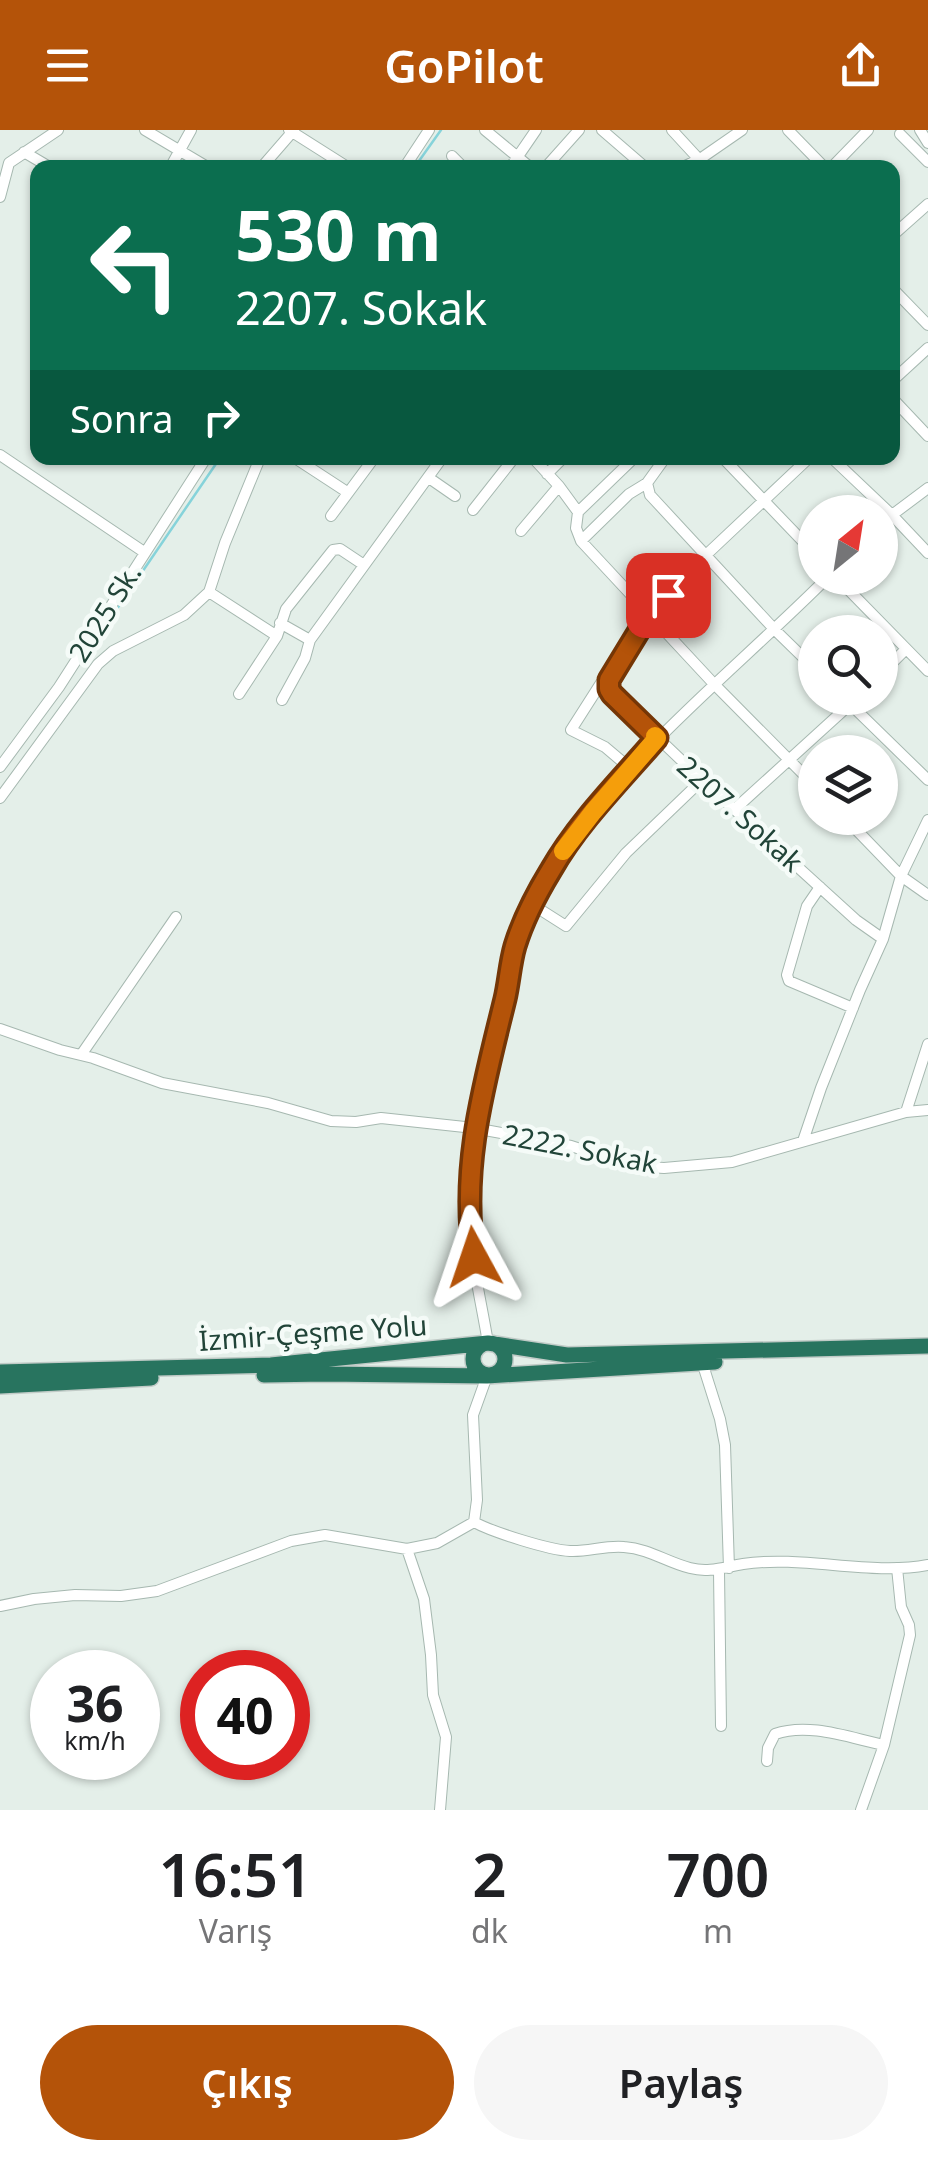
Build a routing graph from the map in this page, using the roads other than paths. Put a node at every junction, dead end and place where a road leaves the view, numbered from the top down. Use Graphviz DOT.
graph roads {
  1 [pos="58,130"];
  2 [pos="145,130"];
  3 [pos="191,130"];
  4 [pos="291,130"];
  5 [pos="428,130"];
  6 [pos="485,130"];
  7 [pos="536,130"];
  8 [pos="580,130"];
  9 [pos="602,130"];
  10 [pos="672,130"];
  11 [pos="742,130"];
  12 [pos="788,130"];
  13 [pos="868,130"];
  14 [pos="920,130"];
  15 [pos="901,131"];
  16 [pos="928,143"];
  17 [pos="180,150"];
  18 [pos="24,152"];
  19 [pos="452,156"];
  20 [pos="519,156"];
  21 [pos="4,159"];
  22 [pos="38,160"];
  23 [pos="174,160"];
  24 [pos="196,160"];
  25 [pos="267,160"];
  26 [pos="337,160"];
  27 [pos="409,160"];
  28 [pos="456,160"];
  29 [pos="516,160"];
  30 [pos="523,160"];
  31 [pos="552,160"];
  32 [pos="637,160"];
  33 [pos="700,160"];
  34 [pos="708,160"];
  35 [pos="820,160"];
  36 [pos="836,160"];
  37 [pos="928,162"];
  38 [pos="0,197"];
  39 [pos="928,204"];
  40 [pos="900,229"];
  41 [pos="900,296"];
  42 [pos="928,325"];
  43 [pos="928,348"];
  44 [pos="900,374"];
  45 [pos="900,406"];
  46 [pos="928,436"];
  47 [pos="0,454"];
  48 [pos="201,465"];
  49 [pos="257,465"];
  50 [pos="306,465"];
  51 [pos="368,465"];
  52 [pos="437,465"];
  53 [pos="508,465"];
  54 [pos="539,465"];
  55 [pos="556,465"];
  56 [pos="627,465"];
  57 [pos="659,465"];
  58 [pos="730,465"];
  59 [pos="802,465"];
  60 [pos="839,465"];
  61 [pos="547,474"];
  62 [pos="429,478"];
  63 [pos="647,483"];
  64 [pos="559,486"];
  65 [pos="928,488"];
  66 [pos="346,492"];
  67 [pos="871,495"];
  68 [pos="455,496"];
  69 [pos="764,500"];
  70 [pos="472,510"];
  71 [pos="898,510"];
  72 [pos="578,512"];
  73 [pos="331,516"];
  74 [pos="898,521"];
  75 [pos="521,531"];
  76 [pos="798,536"];
  77 [pos="580,541"];
  78 [pos="144,552"];
  79 [pos="928,553"];
  80 [pos="706,554"];
  81 [pos="364,564"];
  82 [pos="209,592"];
  83 [pos="810,595"];
  84 [pos="853,595"];
  85 [pos="648,616"];
  86 [pos="280,622"];
  87 [pos="775,630"];
  88 [pos="278,636"];
  89 [pos="310,640"];
  90 [pos="906,650"];
  91 [pos="798,653"];
  92 [pos="898,658"];
  93 [pos="928,672"];
  94 [pos="609,680"];
  95 [pos="714,684"];
  96 [pos="239,694"];
  97 [pos="282,700"];
  98 [pos="835,715"];
  99 [pos="865,715"];
  100 [pos="657,738"];
  101 [pos="790,760"];
  102 [pos="0,766"];
  103 [pos="798,768"];
  104 [pos="631,769"];
  105 [pos="702,780"];
  106 [pos="928,780"];
  107 [pos="0,798"];
  108 [pos="736,809"];
  109 [pos="928,820"];
  110 [pos="861,835"];
  111 [pos="924,841"];
  112 [pos="901,876"];
  113 [pos="820,887"];
  114 [pos="928,895"];
  115 [pos="534,905"];
  116 [pos="176,917"];
  117 [pos="884,939"];
  118 [pos="853,1008"];
  119 [pos="0,1029"];
  120 [pos="928,1044"];
  121 [pos="81,1055"];
  122 [pos="928,1110"];
  123 [pos="906,1112"];
  124 [pos="474,1128"];
  125 [pos="803,1142"];
  126 [pos="488,1344"];
  127 [pos="928,1346"];
  128 [pos="928,1355"];
  129 [pos="702,1362"];
  130 [pos="0,1372"];
  131 [pos="486,1376"];
  132 [pos="0,1386"];
  133 [pos="474,1522"];
  134 [pos="407,1549"];
  135 [pos="928,1564"];
  136 [pos="897,1568"];
  137 [pos="724,1569"];
  138 [pos="0,1606"];
  139 [pos="721,1726"];
  140 [pos="884,1745"];
  141 [pos="767,1761"];
  142 [pos="440,1810"];
  143 [pos="862,1810"];
  1 -- 18 [label="street"];
  2 -- 17 [label="street"];
  3 -- 17 [label="street"];
  4 -- 25 [label="street"];
  4 -- 26 [label="street"];
  5 -- 27 [label="street"];
  6 -- 20 [label="street"];
  7 -- 20 [label="street"];
  8 -- 31 [label="street"];
  9 -- 32 [label="street"];
  10 -- 33 [label="street"];
  11 -- 34 [label="street"];
  12 -- 35 [label="street"];
  13 -- 36 [label="street"];
  14 -- 16 [label="street"];
  15 -- 37 [label="street"];
  17 -- 23 [label="street"];
  17 -- 24 [label="street"];
  18 -- 21 [label="street"];
  18 -- 22 [label="street"];
  19 -- 28 [label="street"];
  20 -- 29 [label="street"];
  20 -- 30 [label="street"];
  21 -- 38 [label="street"];
  39 -- 40 [label="street"];
  41 -- 42 [label="street"];
  43 -- 44 [label="street"];
  45 -- 46 [label="street"];
  47 -- 78 [label="street"];
  48 -- 78 [label="street, 2025 Sk."];
  49 -- 82 [label="street"];
  50 -- 66 [label="street"];
  51 -- 66 [label="street"];
  52 -- 62 [label="street"];
  53 -- 70 [label="street"];
  54 -- 61 [label="street"];
  55 -- 61 [label="street"];
  56 -- 72 [label="street"];
  57 -- 63 [label="street"];
  58 -- 69 [label="street"];
  59 -- 69 [label="street"];
  60 -- 67 [label="street"];
  61 -- 64 [label="street"];
  62 -- 68 [label="street"];
  62 -- 81 [label="street"];
  63 -- 77 [label="street"];
  63 -- 80 [label="street"];
  64 -- 72 [label="street"];
  64 -- 75 [label="street"];
  65 -- 71 [label="street"];
  66 -- 73 [label="street"];
  69 -- 76 [label="street"];
  69 -- 80 [label="street"];
  72 -- 77 [label="street"];
  74 -- 79 [label="street"];
  77 -- 85 [label="street"];
  78 -- 102 [label="street, 2025 Sk."];
  80 -- 85 [label="street"];
  80 -- 87 [label="street"];
  81 -- 86 [label="street"];
  81 -- 89 [label="street"];
  82 -- 88 [label="street"];
  82 -- 107 [label="street"];
  83 -- 87 [label="street"];
  84 -- 90 [label="street"];
  85 -- 94 [label="street"];
  85 -- 95 [label="street"];
  86 -- 88 [label="street"];
  86 -- 89 [label="street"];
  87 -- 91 [label="street"];
  87 -- 95 [label="street"];
  88 -- 96 [label="street"];
  89 -- 97 [label="street"];
  90 -- 92 [label="street"];
  90 -- 93 [label="street"];
  94 -- 100 [label="street, 2207. Sokak"];
  94 -- 104 [label="street"];
  95 -- 100 [label="street"];
  95 -- 101 [label="street"];
  98 -- 101 [label="street"];
  99 -- 106 [label="street"];
  100 -- 104 [label="street"];
  100 -- 105 [label="street, 2207. Sokak"];
  101 -- 103 [label="street"];
  101 -- 108 [label="street"];
  104 -- 115 [label="street"];
  105 -- 108 [label="street, 2207. Sokak"];
  105 -- 115 [label="street"];
  108 -- 113 [label="street, 2207. Sokak"];
  109 -- 111 [label="street"];
  110 -- 112 [label="street"];
  111 -- 112 [label="street"];
  112 -- 114 [label="street"];
  112 -- 117 [label="street"];
  113 -- 117 [label="street, 2207. Sokak"];
  113 -- 118 [label="street"];
  115 -- 124 [label="street"];
  116 -- 121 [label="street"];
  117 -- 118 [label="street"];
  118 -- 125 [label="street"];
  119 -- 121 [label="street, 2222. Sokak"];
  120 -- 123 [label="street"];
  121 -- 124 [label="street, 2222. Sokak"];
  122 -- 123 [label="street, 2222. Sokak"];
  123 -- 125 [label="street, 2222. Sokak"];
  124 -- 125 [label="street, 2222. Sokak"];
  124 -- 126 [label="street"];
  126 -- 127 [label="highway, İzmir-Çeşme Yolu"];
  126 -- 130 [label="highway, İzmir-Çeşme Yolu"];
  126 -- 131 [label="highway"];
  128 -- 129 [label="highway, İzmir-Çeşme Yolu"];
  129 -- 131 [label="highway, İzmir-Çeşme Yolu"];
  129 -- 137 [label="street"];
  131 -- 132 [label="highway, İzmir-Çeşme Yolu"];
  131 -- 133 [label="street"];
  133 -- 134 [label="street"];
  133 -- 137 [label="street"];
  134 -- 138 [label="street"];
  134 -- 142 [label="street"];
  135 -- 136 [label="street"];
  136 -- 137 [label="street"];
  136 -- 140 [label="street"];
  137 -- 139 [label="street"];
  140 -- 141 [label="street"];
  140 -- 143 [label="street"];
}
